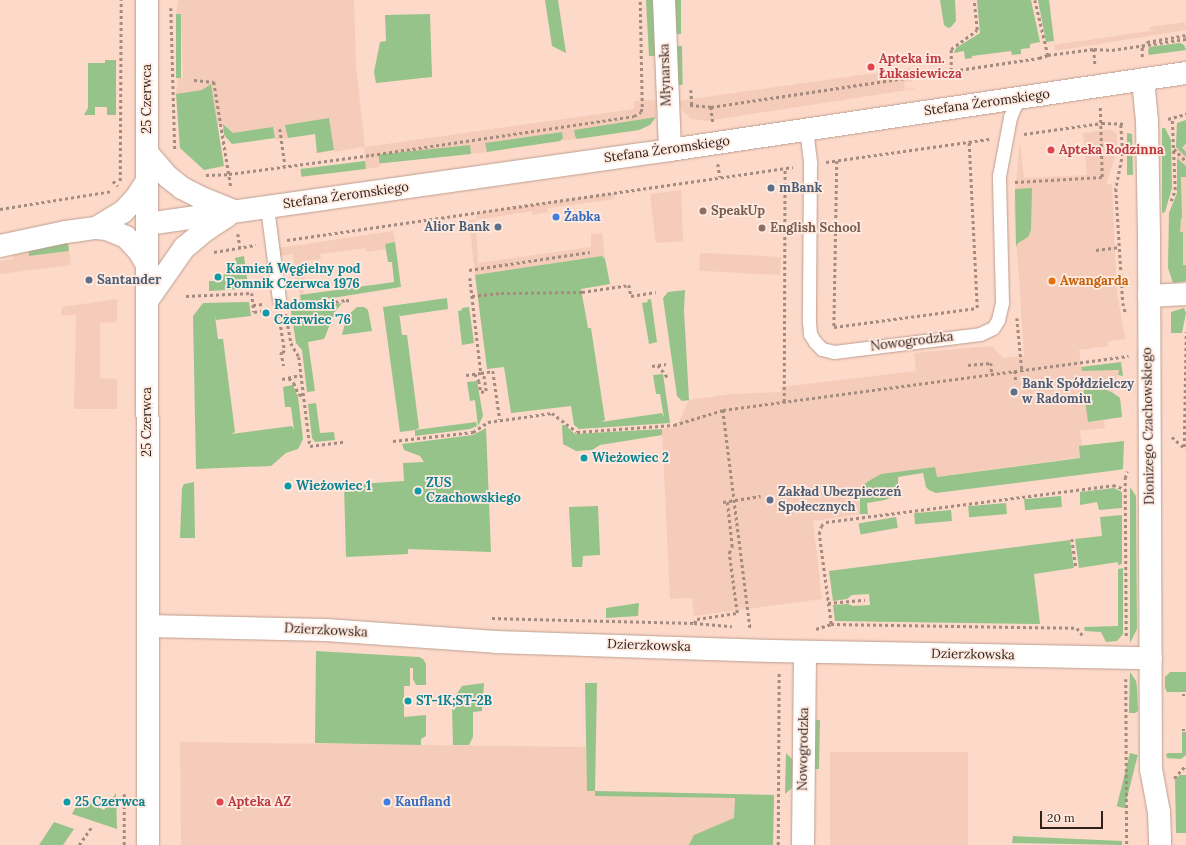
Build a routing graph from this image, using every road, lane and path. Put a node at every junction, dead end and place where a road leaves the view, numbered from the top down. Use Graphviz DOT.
graph roads {
  1 [pos="122,0"];
  2 [pos="147,0"];
  3 [pos="640,0"];
  4 [pos="664,0"];
  5 [pos="974,0"];
  6 [pos="1035,0"];
  7 [pos="171,7"];
  8 [pos="1186,34"];
  9 [pos="1186,39"];
  10 [pos="1143,45"];
  11 [pos="1048,55"];
  12 [pos="951,71"];
  13 [pos="1186,73"];
  14 [pos="194,80"];
  15 [pos="1143,80"];
  16 [pos="1018,99"];
  17 [pos="668,106"];
  18 [pos="642,107"];
  19 [pos="1186,114"];
  20 [pos="1147,121"];
  21 [pos="1102,123"];
  22 [pos="1121,125"];
  23 [pos="280,129"];
  24 [pos="806,129"];
  25 [pos="1006,136"];
  26 [pos="969,142"];
  27 [pos="1174,149"];
  28 [pos="670,150"];
  29 [pos="148,154"];
  30 [pos="177,157"];
  31 [pos="837,160"];
  32 [pos="1186,161"];
  33 [pos="810,164"];
  34 [pos="285,166"];
  35 [pos="785,168"];
  36 [pos="229,174"];
  37 [pos="204,175"];
  38 [pos="113,181"];
  39 [pos="147,181"];
  40 [pos="1012,182"];
  41 [pos="118,186"];
  42 [pos="267,207"];
  43 [pos="0,209"];
  44 [pos="235,212"];
  45 [pos="147,224"];
  46 [pos="96,228"];
  47 [pos="272,242"];
  48 [pos="0,246"];
  49 [pos="240,247"];
  50 [pos="1120,247"];
  51 [pos="1096,250"];
  52 [pos="590,252"];
  53 [pos="210,254"];
  54 [pos="147,265"];
  55 [pos="469,270"];
  56 [pos="470,278"];
  57 [pos="656,292"];
  58 [pos="1186,294"];
  59 [pos="186,296"];
  60 [pos="472,296"];
  61 [pos="1149,296"];
  62 [pos="147,301"];
  63 [pos="352,301"];
  64 [pos="266,303"];
  65 [pos="253,305"];
  66 [pos="279,306"];
  67 [pos="293,308"];
  68 [pos="1128,320"];
  69 [pos="1186,332"];
  70 [pos="1130,363"];
  71 [pos="666,364"];
  72 [pos="658,365"];
  73 [pos="968,365"];
  74 [pos="284,366"];
  75 [pos="652,366"];
  76 [pos="1015,371"];
  77 [pos="482,373"];
  78 [pos="475,374"];
  79 [pos="992,374"];
  80 [pos="301,375"];
  81 [pos="466,375"];
  82 [pos="289,378"];
  83 [pos="668,378"];
  84 [pos="282,379"];
  85 [pos="1016,383"];
  86 [pos="304,394"];
  87 [pos="842,394"];
  88 [pos="843,398"];
  89 [pos="784,402"];
  90 [pos="723,410"];
  91 [pos="500,420"];
  92 [pos="393,441"];
  93 [pos="344,442"];
  94 [pos="1184,448"];
  95 [pos="1128,466"];
  96 [pos="1126,490"];
  97 [pos="761,496"];
  98 [pos="734,500"];
  99 [pos="727,501"];
  100 [pos="723,502"];
  101 [pos="1072,539"];
  102 [pos="1076,568"];
  103 [pos="865,600"];
  104 [pos="828,603"];
  105 [pos="488,618"];
  106 [pos="694,623"];
  107 [pos="831,624"];
  108 [pos="148,626"];
  109 [pos="736,627"];
  110 [pos="743,627"];
  111 [pos="750,628"];
  112 [pos="757,629"];
  113 [pos="812,630"];
  114 [pos="1087,640"];
  115 [pos="805,652"];
  116 [pos="1126,658"];
  117 [pos="1151,658"];
  118 [pos="775,667"];
  119 [pos="1182,730"];
  120 [pos="1186,730"];
  121 [pos="1152,772"];
  122 [pos="91,828"];
  123 [pos="79,845"];
  124 [pos="148,845"];
  125 [pos="778,845"];
  126 [pos="802,845"];
  127 [pos="1127,845"];
  128 [pos="1145,845"];
  129 [pos="1160,845"];
  1 -- 41 [label="path"];
  2 -- 29 [label="street, 25 Czerwca"];
  3 -- 18 [label="path"];
  4 -- 17 [label="street, Młynarska"];
  5 -- 12 [label="path"];
  6 -- 11 [label="path"];
  7 -- 30 [label="path"];
  8 -- 10 [label="path"];
  9 -- 10 [label="path"];
  10 -- 11 [label="path"];
  10 -- 15 [label="path"];
  11 -- 12 [label="path"];
  12 -- 17 [label="path"];
  13 -- 15 [label="street, Stefana Żeromskiego"];
  14 -- 36 [label="path"];
  15 -- 16 [label="street, Stefana Żeromskiego"];
  15 -- 20 [label="street, Dionizego Czachowskiego"];
  16 -- 24 [label="street, Stefana Żeromskiego"];
  16 -- 25 [label="lane, Nowogrodzka"];
  17 -- 18 [label="path"];
  17 -- 28 [label="street, Młynarska"];
  18 -- 34 [label="path"];
  19 -- 20 [label="path"];
  20 -- 22 [label="path"];
  20 -- 61 [label="street, Dionizego Czachowskiego"];
  21 -- 22 [label="path"];
  21 -- 25 [label="path"];
  21 -- 40 [label="path"];
  22 -- 50 [label="path"];
  23 -- 34 [label="path"];
  24 -- 28 [label="street, Stefana Żeromskiego"];
  24 -- 33 [label="lane, Nowogrodzka"];
  25 -- 26 [label="path"];
  25 -- 33 [label="lane, Nowogrodzka"];
  26 -- 31 [label="path"];
  26 -- 31 [label="path"];
  27 -- 32 [label="path"];
  28 -- 42 [label="street, Stefana Żeromskiego"];
  29 -- 39 [label="street, 25 Czerwca"];
  29 -- 44 [label="street"];
  31 -- 33 [label="path"];
  33 -- 35 [label="path"];
  34 -- 36 [label="path"];
  35 -- 47 [label="path"];
  35 -- 89 [label="path"];
  36 -- 37 [label="path"];
  36 -- 44 [label="path"];
  38 -- 41 [label="path"];
  39 -- 45 [label="street, 25 Czerwca"];
  39 -- 46 [label="street"];
  41 -- 43 [label="path"];
  42 -- 44 [label="street, Stefana Żeromskiego"];
  42 -- 47 [label="lane"];
  44 -- 45 [label="street, Stefana Żeromskiego"];
  44 -- 49 [label="path"];
  44 -- 62 [label="street"];
  45 -- 54 [label="street, 25 Czerwca"];
  46 -- 48 [label="street"];
  46 -- 54 [label="street"];
  47 -- 49 [label="path"];
  47 -- 66 [label="lane"];
  49 -- 53 [label="path"];
  50 -- 51 [label="path"];
  50 -- 68 [label="path"];
  52 -- 55 [label="path"];
  54 -- 62 [label="street, 25 Czerwca"];
  56 -- 60 [label="path"];
  57 -- 60 [label="path"];
  58 -- 61 [label="street"];
  59 -- 65 [label="path"];
  60 -- 77 [label="path"];
  61 -- 117 [label="street, Dionizego Czachowskiego"];
  62 -- 108 [label="street, 25 Czerwca"];
  63 -- 67 [label="path"];
  64 -- 65 [label="path"];
  65 -- 66 [label="path"];
  66 -- 74 [label="path"];
  66 -- 80 [label="path"];
  69 -- 94 [label="path"];
  70 -- 76 [label="path"];
  71 -- 72 [label="path"];
  72 -- 75 [label="path"];
  72 -- 83 [label="path"];
  73 -- 79 [label="path"];
  76 -- 79 [label="path"];
  76 -- 85 [label="path"];
  77 -- 78 [label="path"];
  77 -- 78 [label="path"];
  77 -- 91 [label="path"];
  78 -- 81 [label="path"];
  79 -- 87 [label="path"];
  80 -- 82 [label="path"];
  80 -- 86 [label="path"];
  82 -- 84 [label="path"];
  82 -- 86 [label="path"];
  86 -- 93 [label="path"];
  87 -- 88 [label="path"];
  87 -- 89 [label="path"];
  89 -- 90 [label="path"];
  90 -- 91 [label="path"];
  90 -- 98 [label="path"];
  91 -- 92 [label="path"];
  95 -- 96 [label="path"];
  96 -- 104 [label="path"];
  96 -- 116 [label="path"];
  97 -- 98 [label="path"];
  98 -- 99 [label="path"];
  98 -- 111 [label="path"];
  99 -- 100 [label="path"];
  99 -- 106 [label="path"];
  101 -- 102 [label="path"];
  103 -- 104 [label="path"];
  104 -- 107 [label="path"];
  105 -- 106 [label="path"];
  106 -- 109 [label="path"];
  107 -- 113 [label="path"];
  107 -- 114 [label="path"];
  108 -- 115 [label="street, Dzierzkowska"];
  108 -- 124 [label="street, 25 Czerwca"];
  110 -- 111 [label="path"];
  111 -- 112 [label="path"];
  115 -- 116 [label="street, Dzierzkowska"];
  115 -- 126 [label="street, Nowogrodzka"];
  116 -- 117 [label="street, Dzierzkowska"];
  116 -- 127 [label="path"];
  117 -- 121 [label="street, Dionizego Czachowskiego"];
  118 -- 125 [label="path"];
  119 -- 120 [label="path"];
  121 -- 128 [label="street, Dionizego Czachowskiego"];
  121 -- 129 [label="street, Dionizego Czachowskiego"];
  122 -- 123 [label="path"];
}
